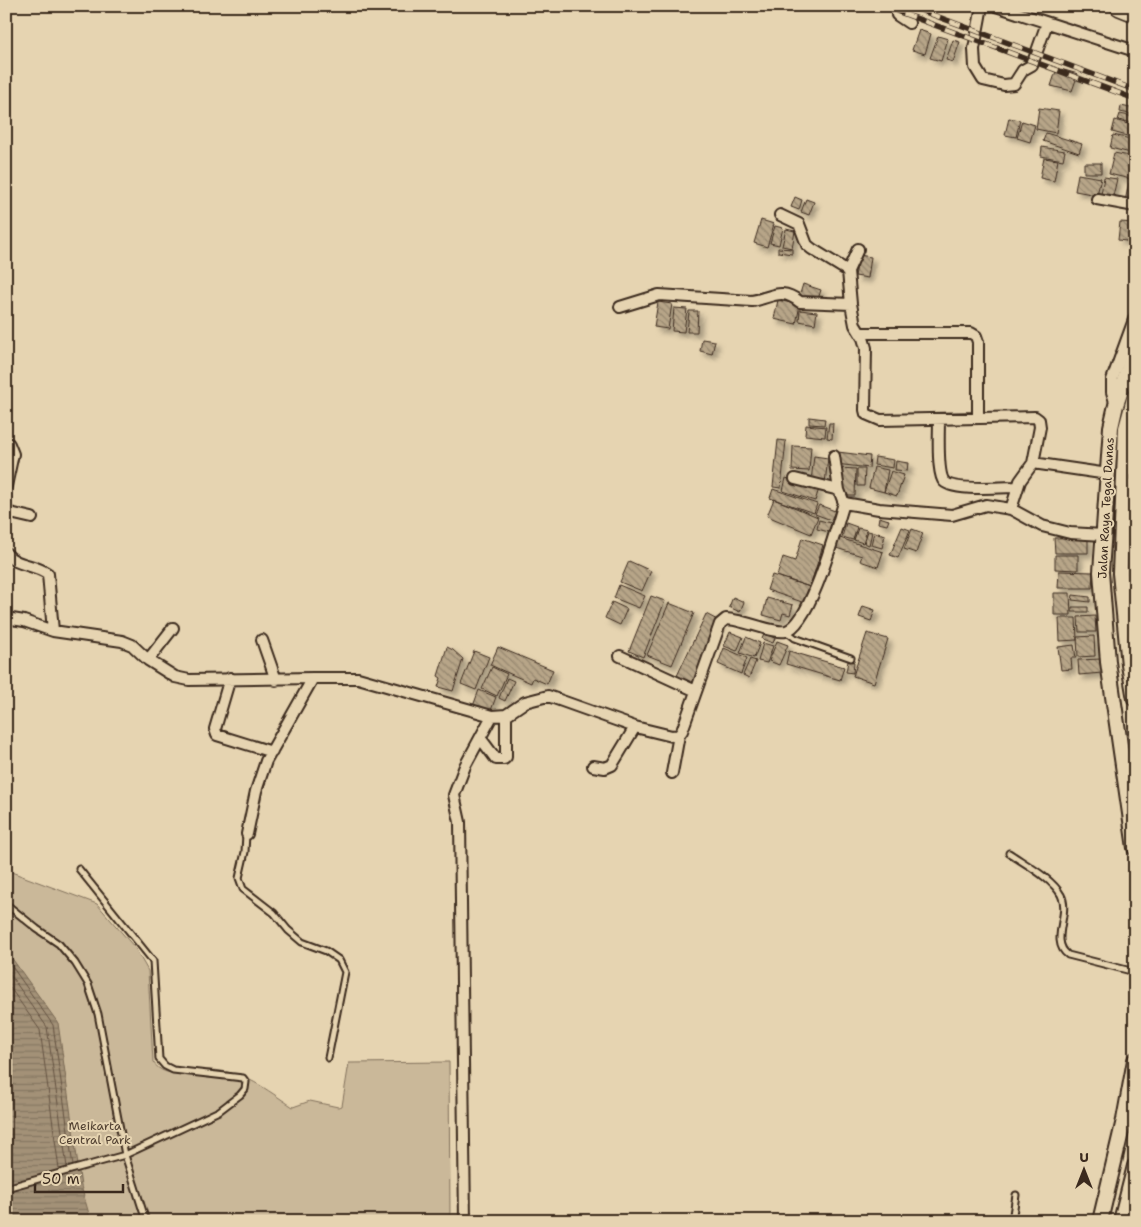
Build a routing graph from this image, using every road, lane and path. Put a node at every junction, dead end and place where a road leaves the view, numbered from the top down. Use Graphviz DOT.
graph roads {
  1 [pos="899,6"];
  2 [pos="982,6"];
  3 [pos="996,6"];
  4 [pos="1120,6"];
  5 [pos="1135,12"];
  6 [pos="909,23"];
  7 [pos="1047,23"];
  8 [pos="1135,51"];
  9 [pos="1097,199"];
  10 [pos="1135,206"];
  11 [pos="780,215"];
  12 [pos="858,249"];
  13 [pos="848,271"];
  14 [pos="851,304"];
  15 [pos="620,306"];
  16 [pos="1135,317"];
  17 [pos="860,333"];
  18 [pos="1135,349"];
  19 [pos="1135,396"];
  20 [pos="1116,405"];
  21 [pos="1132,415"];
  22 [pos="978,418"];
  23 [pos="939,419"];
  24 [pos="6,443"];
  25 [pos="834,456"];
  26 [pos="1033,463"];
  27 [pos="1108,474"];
  28 [pos="795,479"];
  29 [pos="6,486"];
  30 [pos="1018,486"];
  31 [pos="839,490"];
  32 [pos="844,503"];
  33 [pos="1012,509"];
  34 [pos="6,512"];
  35 [pos="32,518"];
  36 [pos="1104,534"];
  37 [pos="6,553"];
  38 [pos="1129,606"];
  39 [pos="6,618"];
  40 [pos="173,628"];
  41 [pos="53,631"];
  42 [pos="786,631"];
  43 [pos="262,640"];
  44 [pos="620,656"];
  45 [pos="851,658"];
  46 [pos="148,660"];
  47 [pos="1132,666"];
  48 [pos="230,678"];
  49 [pos="312,678"];
  50 [pos="276,680"];
  51 [pos="696,691"];
  52 [pos="1135,699"];
  53 [pos="506,715"];
  54 [pos="492,716"];
  55 [pos="635,727"];
  56 [pos="679,735"];
  57 [pos="481,739"];
  58 [pos="272,752"];
  59 [pos="593,766"];
  60 [pos="672,774"];
  61 [pos="246,834"];
  62 [pos="1135,848"];
  63 [pos="1009,853"];
  64 [pos="79,869"];
  65 [pos="6,904"];
  66 [pos="1135,972"];
  67 [pos="328,1058"];
  68 [pos="1135,1060"];
  69 [pos="1129,1122"];
  70 [pos="125,1155"];
  71 [pos="1135,1166"];
  72 [pos="6,1188"];
  73 [pos="1016,1195"];
  74 [pos="146,1221"];
  75 [pos="465,1221"];
  76 [pos="1012,1221"];
  77 [pos="1100,1221"];
  78 [pos="1121,1221"];
  1 -- 6 [label="street"];
  2 -- 7 [label="street"];
  3 -- 7 [label="street"];
  4 -- 5 [label="highway"];
  7 -- 8 [label="street"];
  9 -- 10 [label="street"];
  11 -- 13 [label="street"];
  12 -- 13 [label="street"];
  13 -- 14 [label="street"];
  14 -- 15 [label="street"];
  14 -- 17 [label="street"];
  16 -- 20 [label="street"];
  17 -- 22 [label="street"];
  17 -- 23 [label="street"];
  18 -- 20 [label="street, Jalan Raya Tegal Danas"];
  19 -- 21 [label="street, Jalan Raya Tegal Danas"];
  20 -- 27 [label="street, Jalan Raya Tegal Danas"];
  21 -- 38 [label="street, Jalan Raya Tegal Danas"];
  22 -- 23 [label="street"];
  22 -- 26 [label="street"];
  23 -- 30 [label="street"];
  24 -- 29 [label="street"];
  25 -- 31 [label="street"];
  26 -- 27 [label="street"];
  26 -- 30 [label="street"];
  27 -- 36 [label="street, Jalan Raya Tegal Danas"];
  28 -- 31 [label="street"];
  30 -- 33 [label="street"];
  31 -- 32 [label="street"];
  32 -- 33 [label="street"];
  32 -- 42 [label="street"];
  33 -- 36 [label="street"];
  34 -- 35 [label="street"];
  36 -- 62 [label="street, Jalan Raya Tegal Danas"];
  37 -- 41 [label="street"];
  38 -- 47 [label="street, Jalan Raya Tegal Danas"];
  39 -- 41 [label="street"];
  40 -- 46 [label="street"];
  41 -- 46 [label="street"];
  42 -- 45 [label="lane"];
  42 -- 51 [label="street"];
  43 -- 50 [label="street"];
  44 -- 51 [label="street"];
  46 -- 48 [label="street"];
  47 -- 52 [label="street, Jalan Raya Tegal Danas"];
  48 -- 50 [label="street"];
  48 -- 58 [label="street"];
  49 -- 50 [label="street"];
  49 -- 54 [label="street"];
  49 -- 58 [label="street"];
  51 -- 56 [label="street"];
  53 -- 54 [label="street"];
  53 -- 55 [label="street"];
  53 -- 57 [label="street"];
  54 -- 57 [label="street"];
  55 -- 56 [label="street"];
  55 -- 59 [label="street"];
  56 -- 60 [label="street"];
  57 -- 75 [label="street"];
  58 -- 61 [label="street"];
  61 -- 67 [label="lane"];
  63 -- 66 [label="lane"];
  64 -- 70 [label="lane"];
  65 -- 70 [label="lane"];
  68 -- 69 [label="street"];
  69 -- 77 [label="street"];
  70 -- 72 [label="lane"];
  70 -- 74 [label="lane"];
  71 -- 78 [label="street"];
  73 -- 76 [label="lane"];
}
